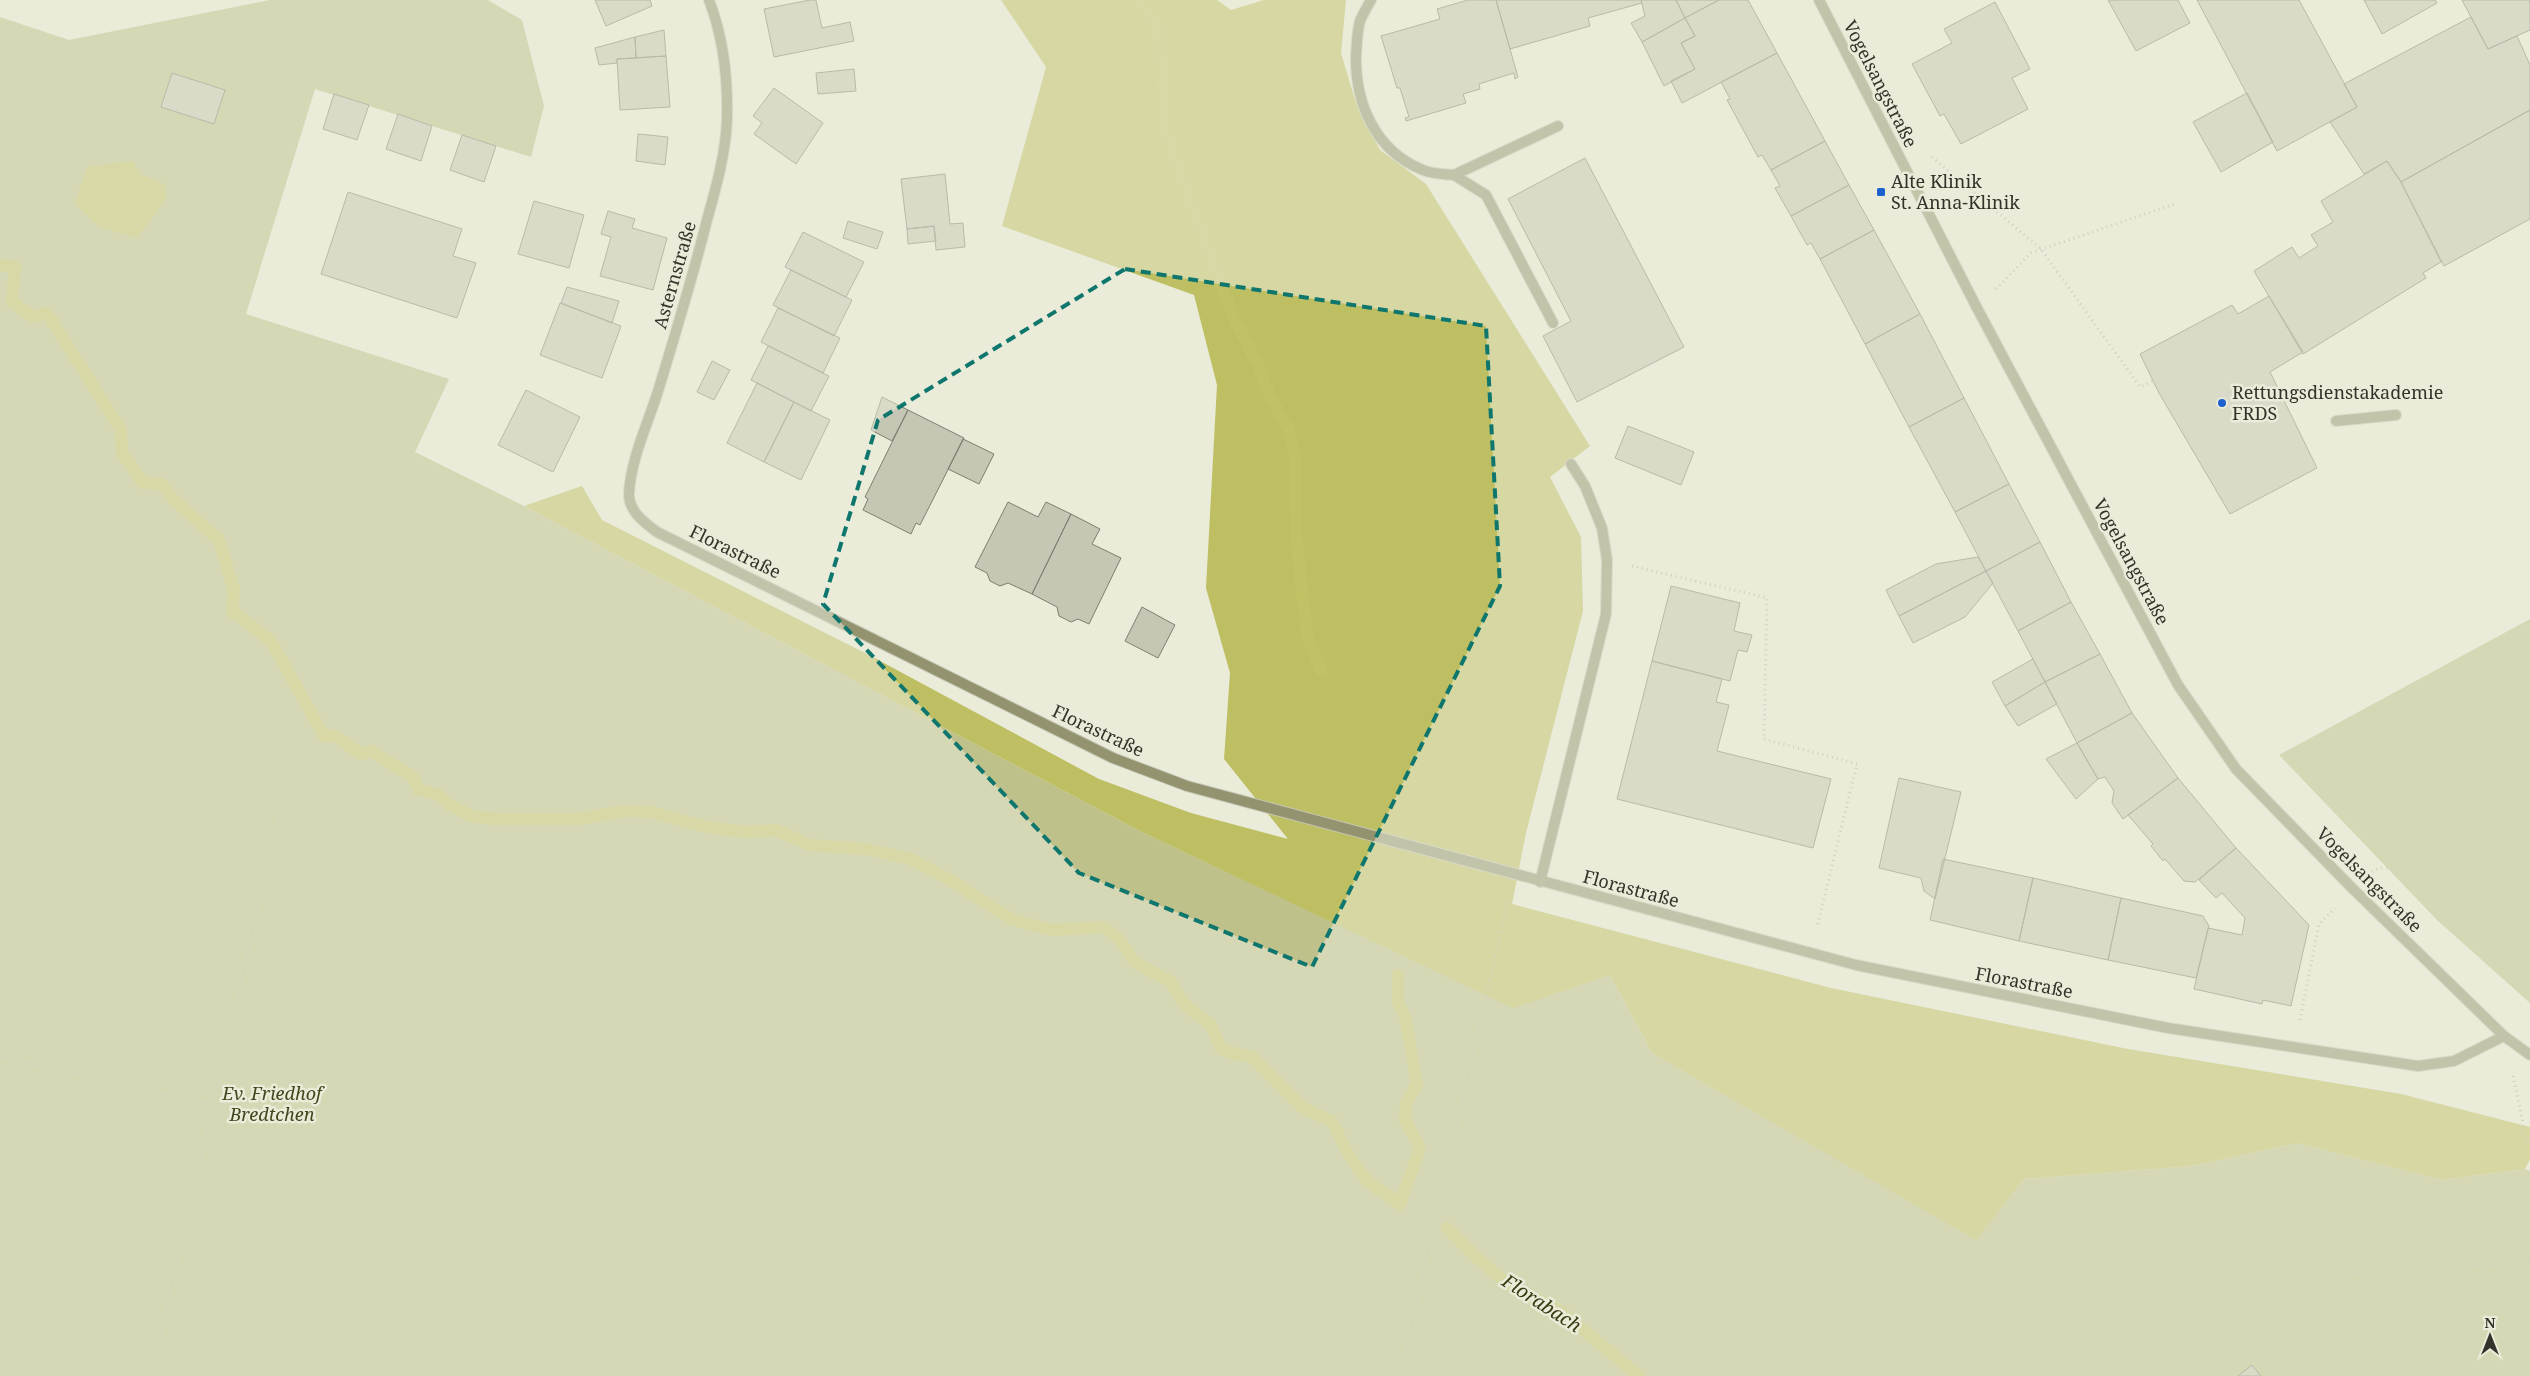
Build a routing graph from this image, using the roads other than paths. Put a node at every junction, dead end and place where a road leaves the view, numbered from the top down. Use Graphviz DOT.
graph roads {
  1 [pos="709,0"];
  2 [pos="1371,0"];
  3 [pos="1819,0"];
  4 [pos="1558,126"];
  5 [pos="1454,175"];
  6 [pos="1553,322"];
  7 [pos="2396,415"];
  8 [pos="2336,421"];
  9 [pos="1571,464"];
  10 [pos="670,538"];
  11 [pos="1540,882"];
  12 [pos="2504,1036"];
  13 [pos="2530,1055"];
  1 -- 10 [label="street, Asternstraße"];
  2 -- 5 [label="street"];
  3 -- 12 [label="street, Vogelsangstraße"];
  4 -- 5 [label="street"];
  5 -- 6 [label="street"];
  7 -- 8 [label="street"];
  9 -- 11 [label="street"];
  10 -- 11 [label="street, Florastraße"];
  11 -- 12 [label="street, Florastraße"];
  12 -- 13 [label="street, Vogelsangstraße"];
}
